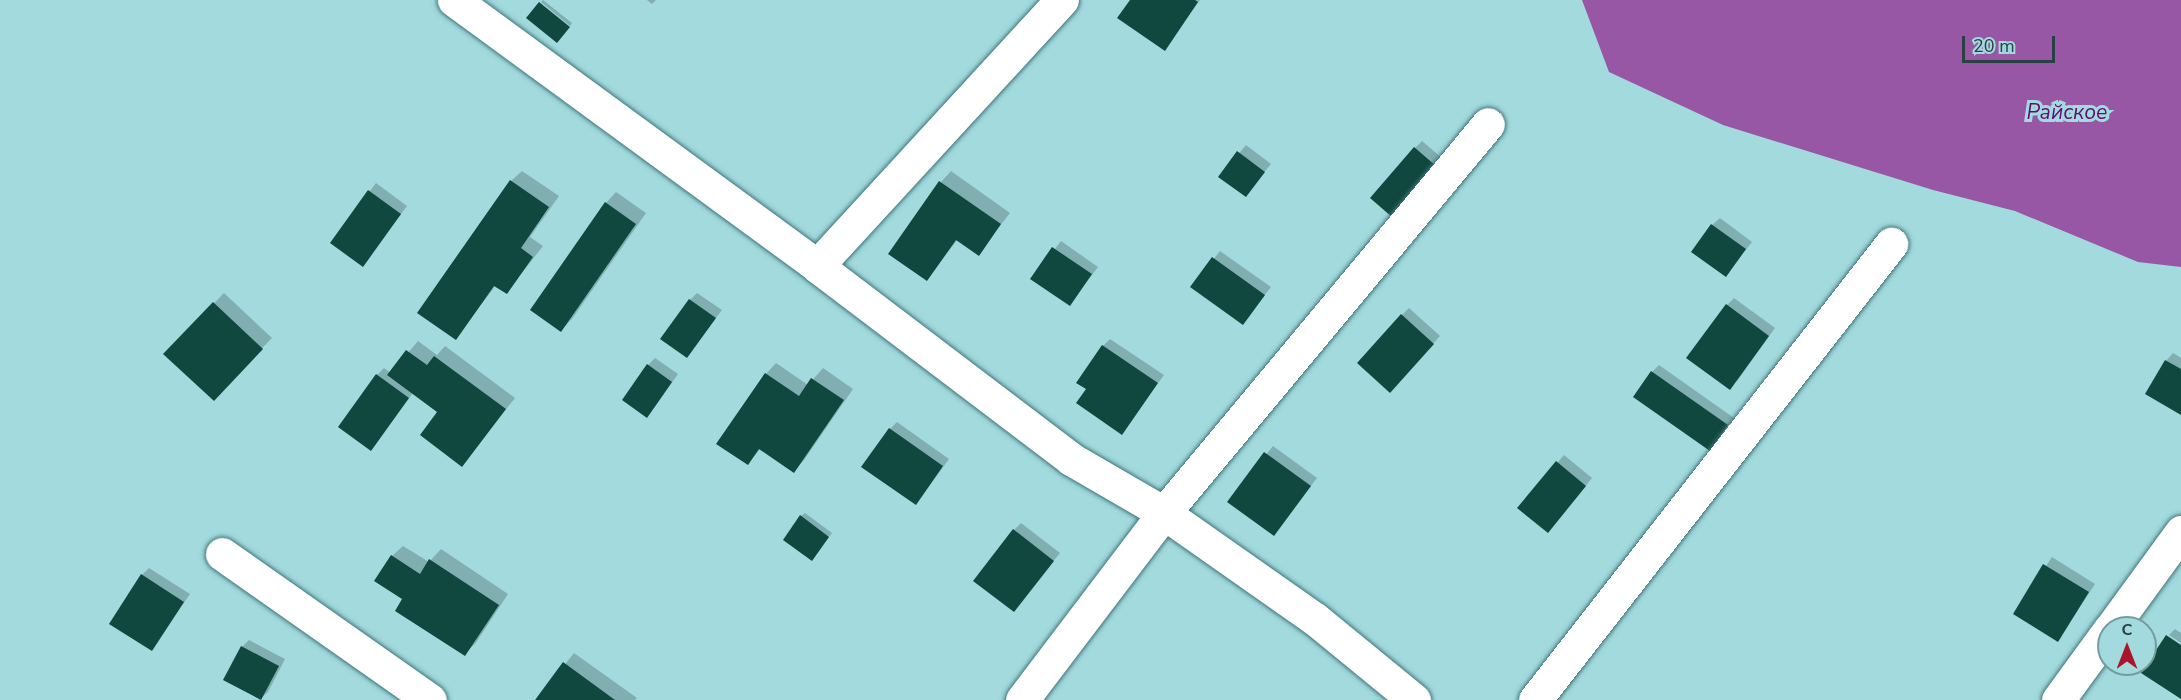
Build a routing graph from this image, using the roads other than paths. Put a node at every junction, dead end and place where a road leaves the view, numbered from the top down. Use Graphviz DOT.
graph roads {
  1 [pos="1062,0"];
  2 [pos="471,5"];
  3 [pos="1488,124"];
  4 [pos="1891,244"];
  5 [pos="817,266"];
  6 [pos="1164,513"];
  7 [pos="2181,532"];
  8 [pos="222,554"];
  9 [pos="2120,616"];
  10 [pos="2097,647"];
  11 [pos="430,700"];
  12 [pos="1022,700"];
  13 [pos="1414,700"];
  14 [pos="1535,700"];
  15 [pos="2058,700"];
  1 -- 5 [label="street"];
  2 -- 5 [label="street"];
  3 -- 6 [label="street"];
  4 -- 14 [label="street"];
  5 -- 6 [label="street"];
  6 -- 12 [label="street"];
  6 -- 13 [label="street"];
  7 -- 9 [label="street"];
  8 -- 11 [label="street"];
  10 -- 15 [label="street"];
}
